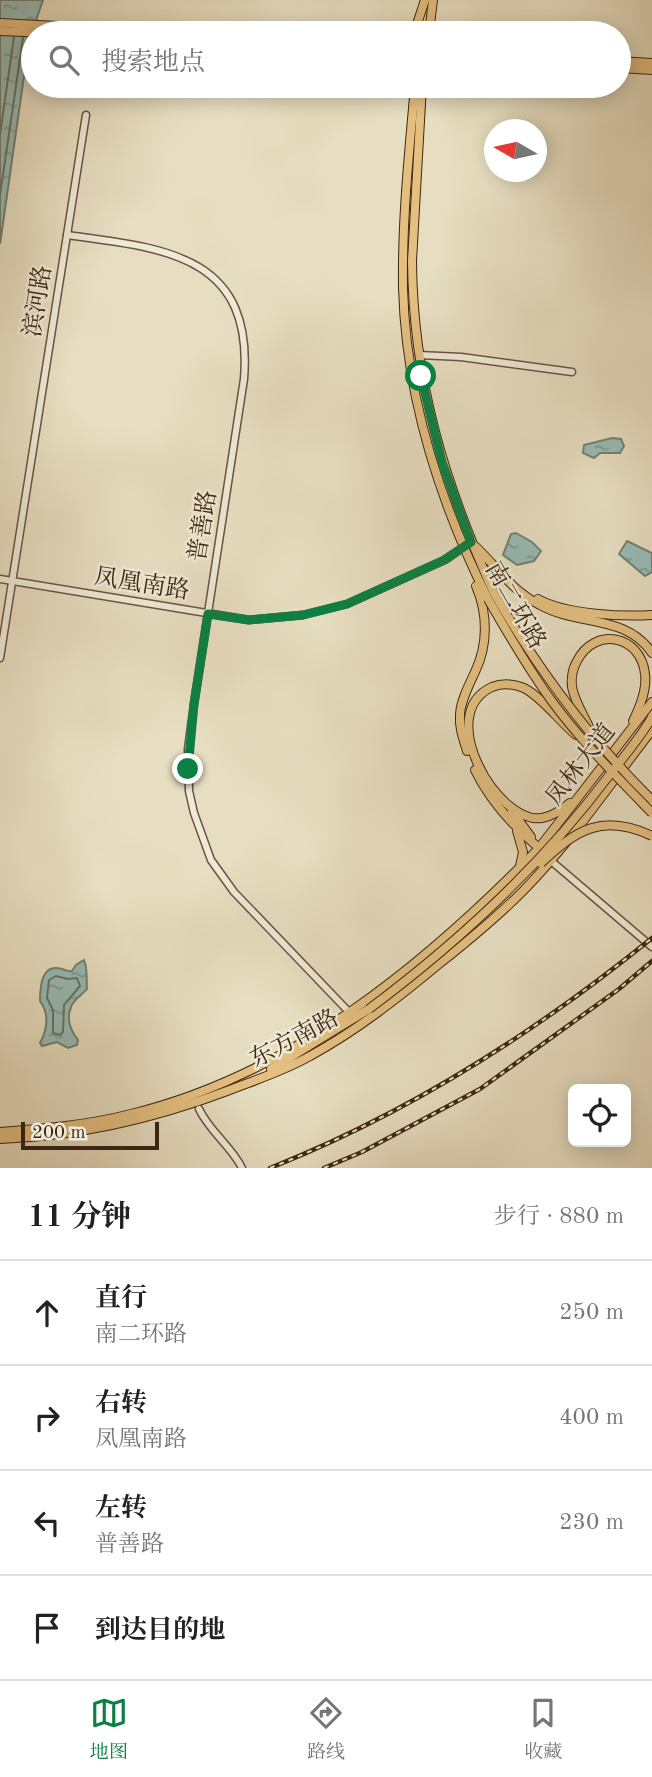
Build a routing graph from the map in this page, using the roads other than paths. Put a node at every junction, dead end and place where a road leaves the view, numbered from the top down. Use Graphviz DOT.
graph roads {
  1 [pos="425,0"];
  2 [pos="433,0"];
  3 [pos="418,21"];
  4 [pos="422,21"];
  5 [pos="430,21"];
  6 [pos="435,21"];
  7 [pos="0,23"];
  8 [pos="21,26"];
  9 [pos="21,30"];
  10 [pos="0,31"];
  11 [pos="631,61"];
  12 [pos="652,62"];
  13 [pos="631,69"];
  14 [pos="652,71"];
  15 [pos="417,99"];
  16 [pos="86,115"];
  17 [pos="67,235"];
  18 [pos="407,262"];
  19 [pos="419,355"];
  20 [pos="572,372"];
  21 [pos="471,542"];
  22 [pos="463,549"];
  23 [pos="0,579"];
  24 [pos="12,581"];
  25 [pos="491,596"];
  26 [pos="571,612"];
  27 [pos="208,614"];
  28 [pos="652,615"];
  29 [pos="652,653"];
  30 [pos="0,658"];
  31 [pos="652,702"];
  32 [pos="652,717"];
  33 [pos="652,730"];
  34 [pos="594,737"];
  35 [pos="624,739"];
  36 [pos="590,747"];
  37 [pos="583,792"];
  38 [pos="652,800"];
  39 [pos="506,803"];
  40 [pos="652,813"];
  41 [pos="516,828"];
  42 [pos="652,836"];
  43 [pos="539,848"];
  44 [pos="551,861"];
  45 [pos="519,869"];
  46 [pos="498,902"];
  47 [pos="652,947"];
  48 [pos="349,1012"];
  49 [pos="237,1087"];
  50 [pos="199,1109"];
  51 [pos="0,1132"];
  52 [pos="0,1139"];
  53 [pos="242,1168"];
  1 -- 3 [label="main road"];
  1 -- 4 [label="main road"];
  2 -- 5 [label="main road"];
  2 -- 6 [label="main road"];
  7 -- 8 [label="main road"];
  9 -- 10 [label="main road"];
  11 -- 12 [label="main road"];
  13 -- 14 [label="main road"];
  15 -- 18 [label="main road, 南二环路"];
  16 -- 17 [label="street, 滨河路"];
  17 -- 24 [label="street, 滨河路"];
  17 -- 27 [label="street, 普善路"];
  18 -- 19 [label="main road, 南二环路"];
  18 -- 22 [label="main road, 南二环路"];
  19 -- 20 [label="street"];
  19 -- 21 [label="main road, 南二环路"];
  21 -- 22 [label="street, 凤凰南路"];
  21 -- 25 [label="main road, 南二环路"];
  21 -- 26 [label="main road"];
  22 -- 25 [label="main road, 南二环路"];
  22 -- 27 [label="street, 凤凰南路"];
  22 -- 41 [label="main road"];
  23 -- 24 [label="street, 凤凰南路"];
  24 -- 27 [label="street, 凤凰南路"];
  24 -- 30 [label="street, 滨河路"];
  25 -- 34 [label="main road, 南二环路, bridge"];
  25 -- 36 [label="main road, 南二环路, bridge"];
  26 -- 28 [label="main road"];
  26 -- 29 [label="main road"];
  27 -- 48 [label="street, 普善路"];
  31 -- 35 [label="main road, 凤林大道"];
  32 -- 46 [label="main road, bridge"];
  33 -- 44 [label="main road, 凤林大道"];
  34 -- 35 [label="main road, bridge"];
  34 -- 38 [label="main road, 南二环路, bridge"];
  35 -- 37 [label="main road, 凤林大道"];
  36 -- 39 [label="main road, bridge"];
  36 -- 40 [label="main road, 南二环路, bridge"];
  37 -- 39 [label="main road"];
  37 -- 43 [label="main road, 凤林大道"];
  39 -- 43 [label="main road"];
  41 -- 43 [label="main road"];
  41 -- 45 [label="main road"];
  42 -- 46 [label="main road, bridge"];
  43 -- 44 [label="street"];
  43 -- 45 [label="main road, 东方南路"];
  44 -- 47 [label="street"];
  44 -- 49 [label="main road, 东方南路"];
  45 -- 48 [label="main road, 东方南路"];
  46 -- 49 [label="main road, bridge"];
  48 -- 51 [label="main road, 东方南路"];
  49 -- 52 [label="main road, 东方南路"];
  50 -- 53 [label="street"];
}
